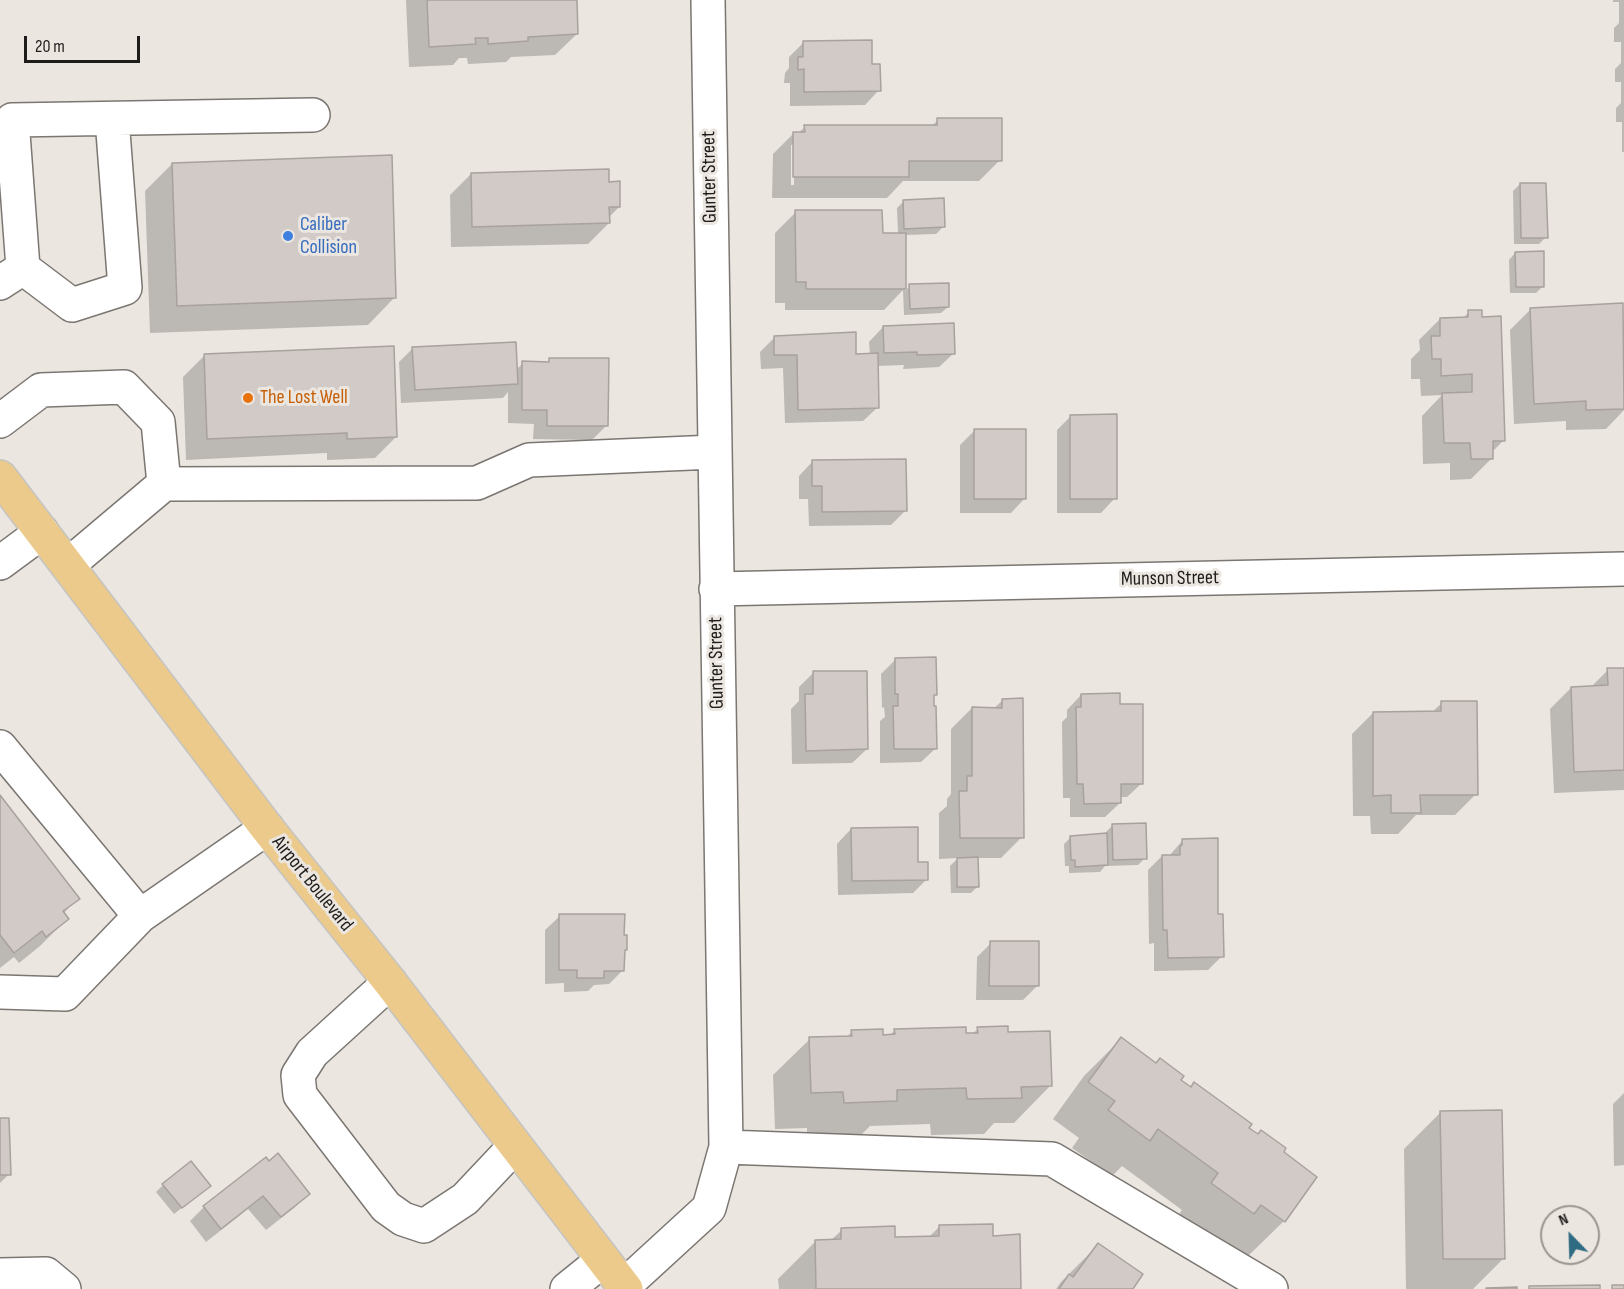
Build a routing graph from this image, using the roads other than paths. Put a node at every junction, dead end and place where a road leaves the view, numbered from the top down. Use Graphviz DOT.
graph roads {
  1 [pos="708,0"];
  2 [pos="313,116"];
  3 [pos="112,119"];
  4 [pos="12,276"];
  5 [pos="0,421"];
  6 [pos="714,452"];
  7 [pos="0,477"];
  8 [pos="164,484"];
  9 [pos="42,531"];
  10 [pos="0,563"];
  11 [pos="68,565"];
  12 [pos="1624,569"];
  13 [pos="716,590"];
  14 [pos="0,747"];
  15 [pos="267,828"];
  16 [pos="140,916"];
  17 [pos="390,982"];
  18 [pos="0,992"];
  19 [pos="515,1146"];
  20 [pos="726,1147"];
  21 [pos="603,1260"];
  22 [pos="0,1275"];
  23 [pos="625,1288"];
  24 [pos="64,1289"];
  25 [pos="567,1289"];
  26 [pos="1271,1289"];
  1 -- 6 [label="street, Gunter Street"];
  2 -- 3 [label="street"];
  3 -- 4 [label="street"];
  3 -- 4 [label="street"];
  5 -- 8 [label="street"];
  6 -- 8 [label="street"];
  6 -- 13 [label="street, Gunter Street"];
  7 -- 9 [label="main road, Airport Boulevard"];
  8 -- 11 [label="street"];
  9 -- 10 [label="street"];
  9 -- 11 [label="main road, Airport Boulevard"];
  11 -- 15 [label="main road, Airport Boulevard"];
  12 -- 13 [label="street, Munson Street"];
  13 -- 20 [label="street, Gunter Street"];
  14 -- 16 [label="street"];
  15 -- 16 [label="street"];
  15 -- 17 [label="main road, Airport Boulevard"];
  16 -- 18 [label="street"];
  17 -- 19 [label="main road, Airport Boulevard"];
  17 -- 19 [label="street"];
  19 -- 21 [label="main road, Airport Boulevard"];
  20 -- 23 [label="street, Gunter Street"];
  20 -- 26 [label="street"];
  21 -- 23 [label="main road, Airport Boulevard"];
  21 -- 25 [label="street"];
  22 -- 24 [label="street"];
}
